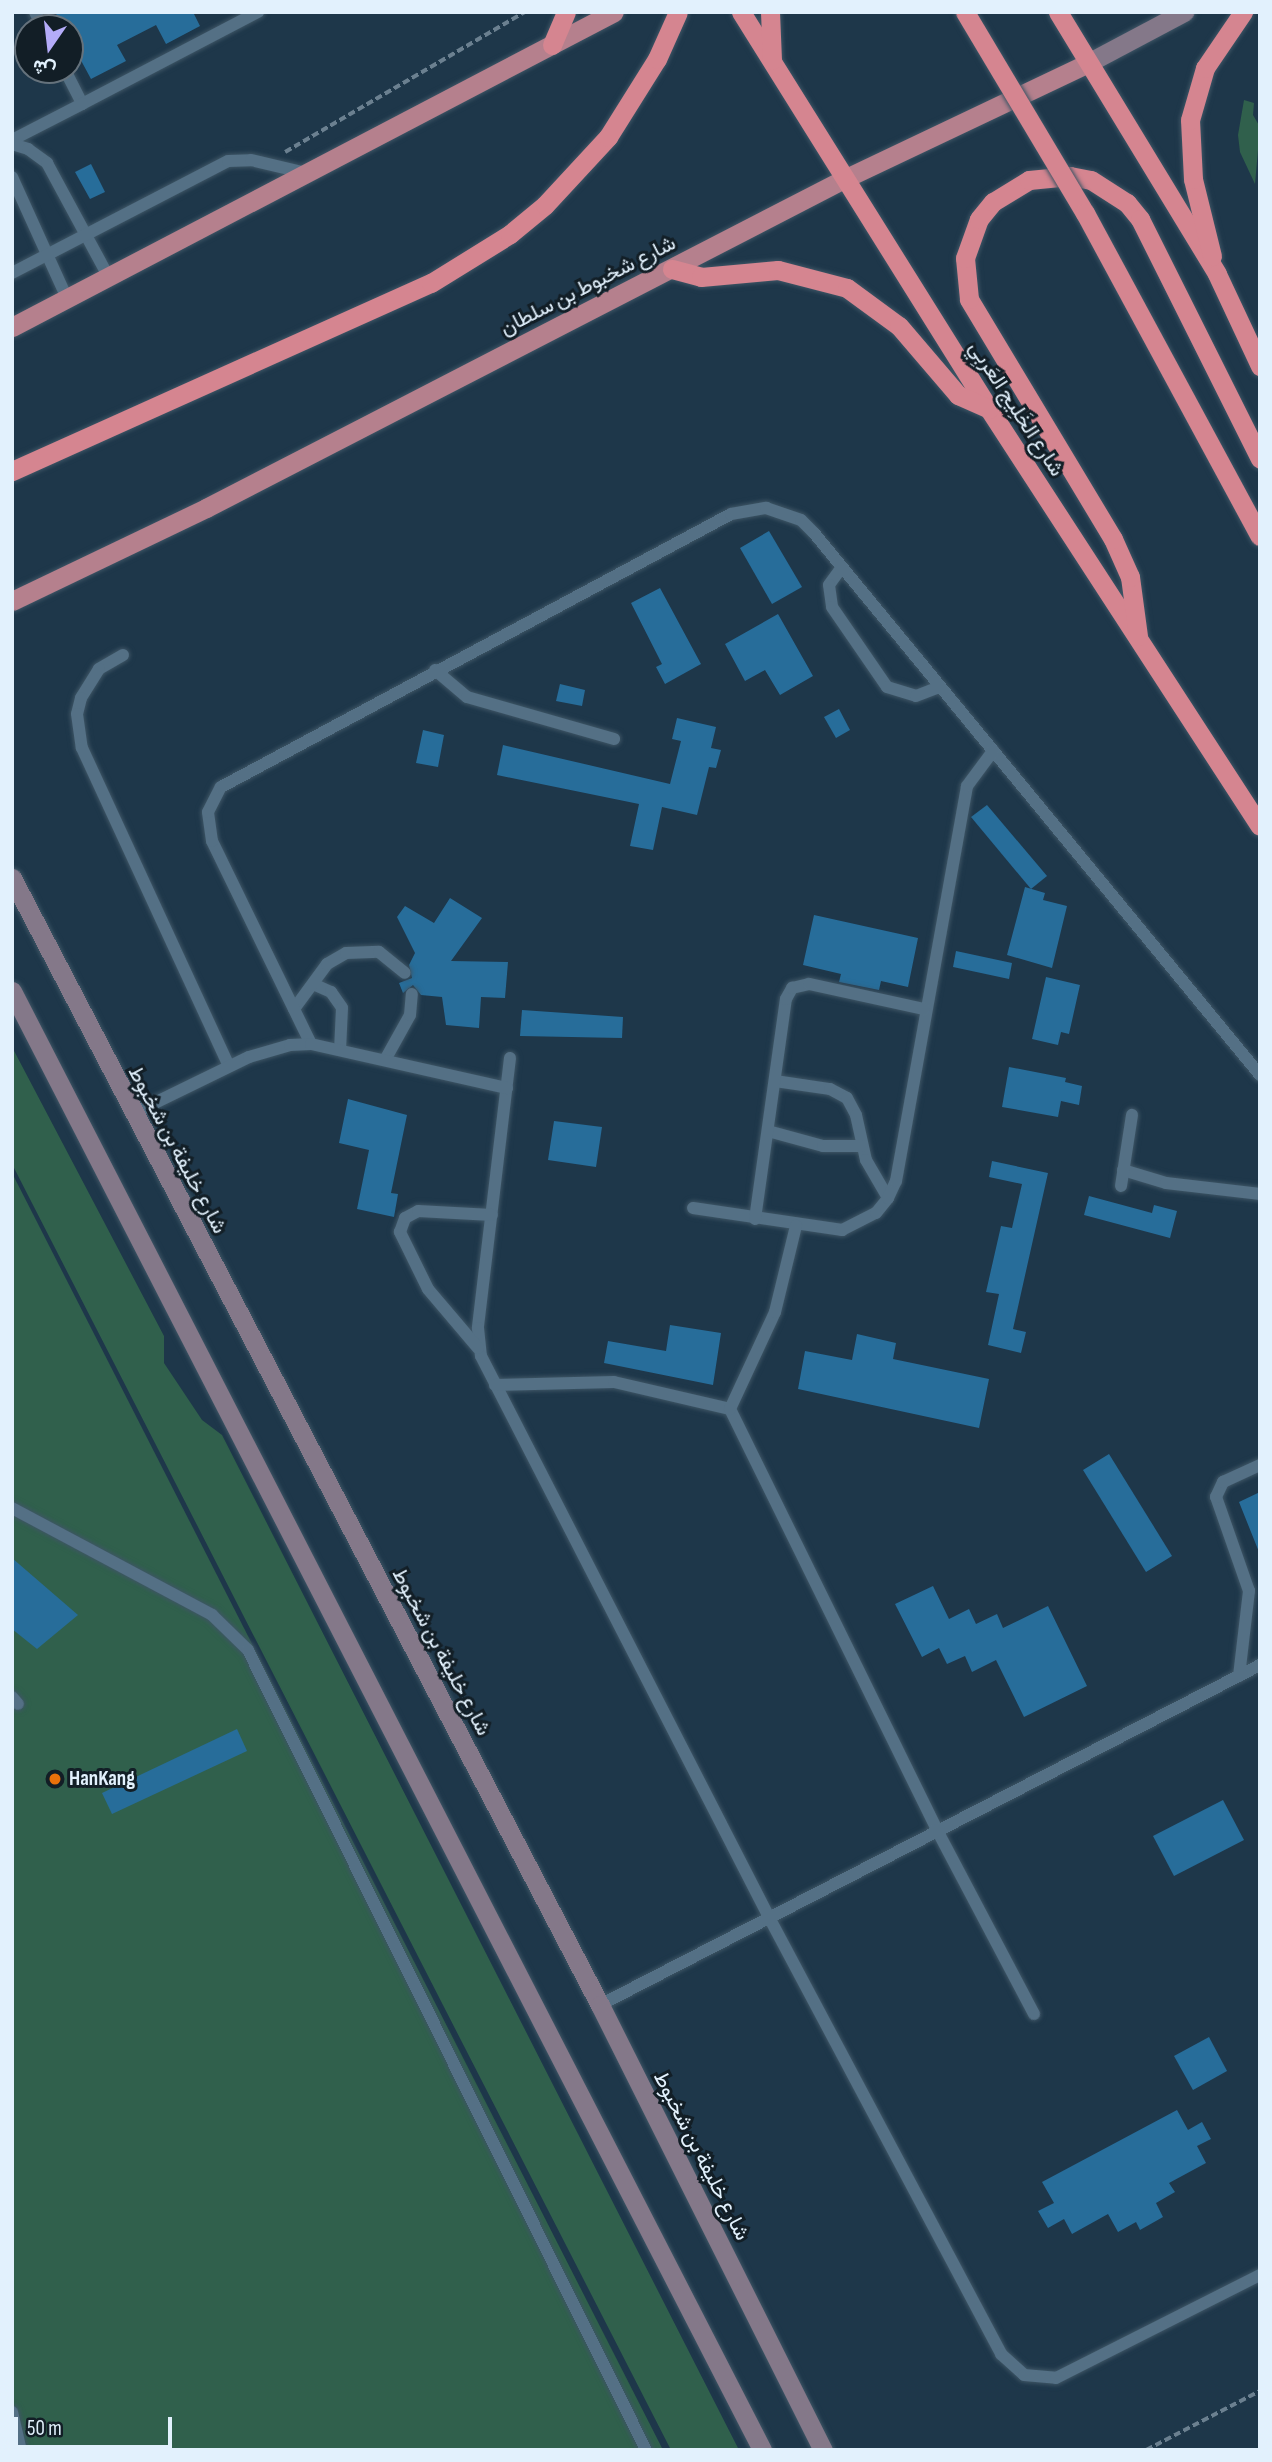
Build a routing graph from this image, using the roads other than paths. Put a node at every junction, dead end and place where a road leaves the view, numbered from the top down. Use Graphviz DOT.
graph roads {
  1 [pos="566,12"];
  2 [pos="614,12"];
  3 [pos="678,12"];
  4 [pos="741,12"];
  5 [pos="770,12"];
  6 [pos="965,12"];
  7 [pos="1058,12"];
  8 [pos="1184,12"];
  9 [pos="1243,12"];
  10 [pos="250,14"];
  11 [pos="552,45"];
  12 [pos="772,62"];
  13 [pos="1088,62"];
  14 [pos="72,84"];
  15 [pos="82,104"];
  16 [pos="12,142"];
  17 [pos="306,173"];
  18 [pos="12,177"];
  19 [pos="844,179"];
  20 [pos="85,236"];
  21 [pos="48,255"];
  22 [pos="673,269"];
  23 [pos="12,273"];
  24 [pos="1217,274"];
  25 [pos="108,276"];
  26 [pos="66,298"];
  27 [pos="12,327"];
  28 [pos="1260,366"];
  29 [pos="989,409"];
  30 [pos="1260,459"];
  31 [pos="12,471"];
  32 [pos="1260,536"];
  33 [pos="842,567"];
  34 [pos="12,601"];
  35 [pos="1138,639"];
  36 [pos="122,655"];
  37 [pos="435,670"];
  38 [pos="940,687"];
  39 [pos="614,739"];
  40 [pos="993,751"];
  41 [pos="1260,826"];
  42 [pos="12,878"];
  43 [pos="405,972"];
  44 [pos="313,984"];
  45 [pos="12,991"];
  46 [pos="412,994"];
  47 [pos="294,1009"];
  48 [pos="924,1009"];
  49 [pos="311,1044"];
  50 [pos="340,1050"];
  51 [pos="510,1058"];
  52 [pos="385,1060"];
  53 [pos="229,1066"];
  54 [pos="1260,1075"];
  55 [pos="775,1081"];
  56 [pos="507,1088"];
  57 [pos="132,1114"];
  58 [pos="1132,1115"];
  59 [pos="768,1131"];
  60 [pos="862,1146"];
  61 [pos="1123,1170"];
  62 [pos="1121,1186"];
  63 [pos="1260,1194"];
  64 [pos="888,1198"];
  65 [pos="693,1208"];
  66 [pos="492,1214"];
  67 [pos="755,1219"];
  68 [pos="796,1226"];
  69 [pos="478,1348"];
  70 [pos="495,1385"];
  71 [pos="730,1409"];
  72 [pos="1260,1465"];
  73 [pos="12,1508"];
  74 [pos="1255,1597"];
  75 [pos="1260,1665"];
  76 [pos="1239,1676"];
  77 [pos="937,1829"];
  78 [pos="770,1919"];
  79 [pos="600,2005"];
  80 [pos="1034,2014"];
  81 [pos="1260,2275"];
  82 [pos="12,2412"];
  83 [pos="21,2450"];
  84 [pos="646,2450"];
  85 [pos="762,2450"];
  86 [pos="823,2450"];
  1 -- 11 [label="highway"];
  2 -- 11 [label="main road"];
  3 -- 31 [label="highway"];
  4 -- 12 [label="highway, شارع الخَلِيج العَربِي"];
  5 -- 12 [label="highway"];
  6 -- 32 [label="highway, bridge"];
  7 -- 13 [label="highway"];
  8 -- 13 [label="main road, شارع شخبوط بن سلطان"];
  9 -- 24 [label="highway"];
  10 -- 15 [label="lane"];
  11 -- 17 [label="main road"];
  12 -- 19 [label="highway, شارع الخَلِيج العَربِي"];
  13 -- 19 [label="main road, شارع شخبوط بن سلطان"];
  13 -- 24 [label="highway"];
  14 -- 15 [label="lane"];
  15 -- 16 [label="lane"];
  16 -- 20 [label="lane"];
  17 -- 20 [label="lane"];
  17 -- 25 [label="main road"];
  18 -- 21 [label="lane"];
  19 -- 22 [label="main road, شارع شخبوط بن سلطان"];
  19 -- 29 [label="highway, شارع الخَلِيج العَربِي"];
  20 -- 21 [label="lane"];
  20 -- 25 [label="lane"];
  21 -- 23 [label="lane"];
  21 -- 26 [label="lane"];
  22 -- 29 [label="highway"];
  22 -- 34 [label="main road, شارع شخبوط بن سلطان"];
  24 -- 28 [label="highway"];
  25 -- 26 [label="main road"];
  26 -- 27 [label="main road"];
  29 -- 35 [label="highway, شارع الخَلِيج العَربِي"];
  30 -- 35 [label="highway"];
  33 -- 37 [label="lane"];
  33 -- 38 [label="lane"];
  33 -- 38 [label="lane"];
  35 -- 41 [label="highway, شارع الخَلِيج العَربِي"];
  36 -- 53 [label="lane"];
  37 -- 39 [label="lane"];
  37 -- 47 [label="lane"];
  38 -- 40 [label="lane"];
  40 -- 48 [label="lane"];
  40 -- 54 [label="lane"];
  42 -- 57 [label="main road, شارع خليفة بن شخبوط"];
  43 -- 44 [label="lane"];
  44 -- 47 [label="lane"];
  44 -- 50 [label="lane"];
  45 -- 85 [label="main road"];
  46 -- 52 [label="lane"];
  47 -- 49 [label="lane"];
  48 -- 55 [label="lane"];
  48 -- 64 [label="lane"];
  49 -- 50 [label="lane"];
  49 -- 53 [label="lane"];
  50 -- 52 [label="lane"];
  51 -- 56 [label="lane"];
  52 -- 56 [label="lane"];
  53 -- 57 [label="lane"];
  55 -- 59 [label="lane"];
  55 -- 60 [label="lane"];
  56 -- 66 [label="lane"];
  57 -- 79 [label="main road, شارع خليفة بن شخبوط"];
  58 -- 61 [label="lane"];
  59 -- 60 [label="lane"];
  59 -- 67 [label="lane"];
  60 -- 64 [label="lane"];
  61 -- 62 [label="lane"];
  61 -- 63 [label="lane"];
  64 -- 68 [label="lane"];
  65 -- 67 [label="lane"];
  66 -- 69 [label="lane"];
  66 -- 69 [label="lane"];
  67 -- 68 [label="lane"];
  68 -- 71 [label="lane"];
  69 -- 70 [label="lane"];
  70 -- 71 [label="lane"];
  70 -- 78 [label="lane"];
  71 -- 77 [label="lane"];
  72 -- 74 [label="lane"];
  73 -- 84 [label="lane"];
  74 -- 76 [label="lane"];
  75 -- 76 [label="lane"];
  76 -- 77 [label="lane"];
  77 -- 78 [label="lane"];
  77 -- 80 [label="lane"];
  78 -- 79 [label="lane"];
  78 -- 81 [label="lane"];
  79 -- 86 [label="main road, شارع خليفة بن شخبوط"];
  82 -- 83 [label="lane"];
}
